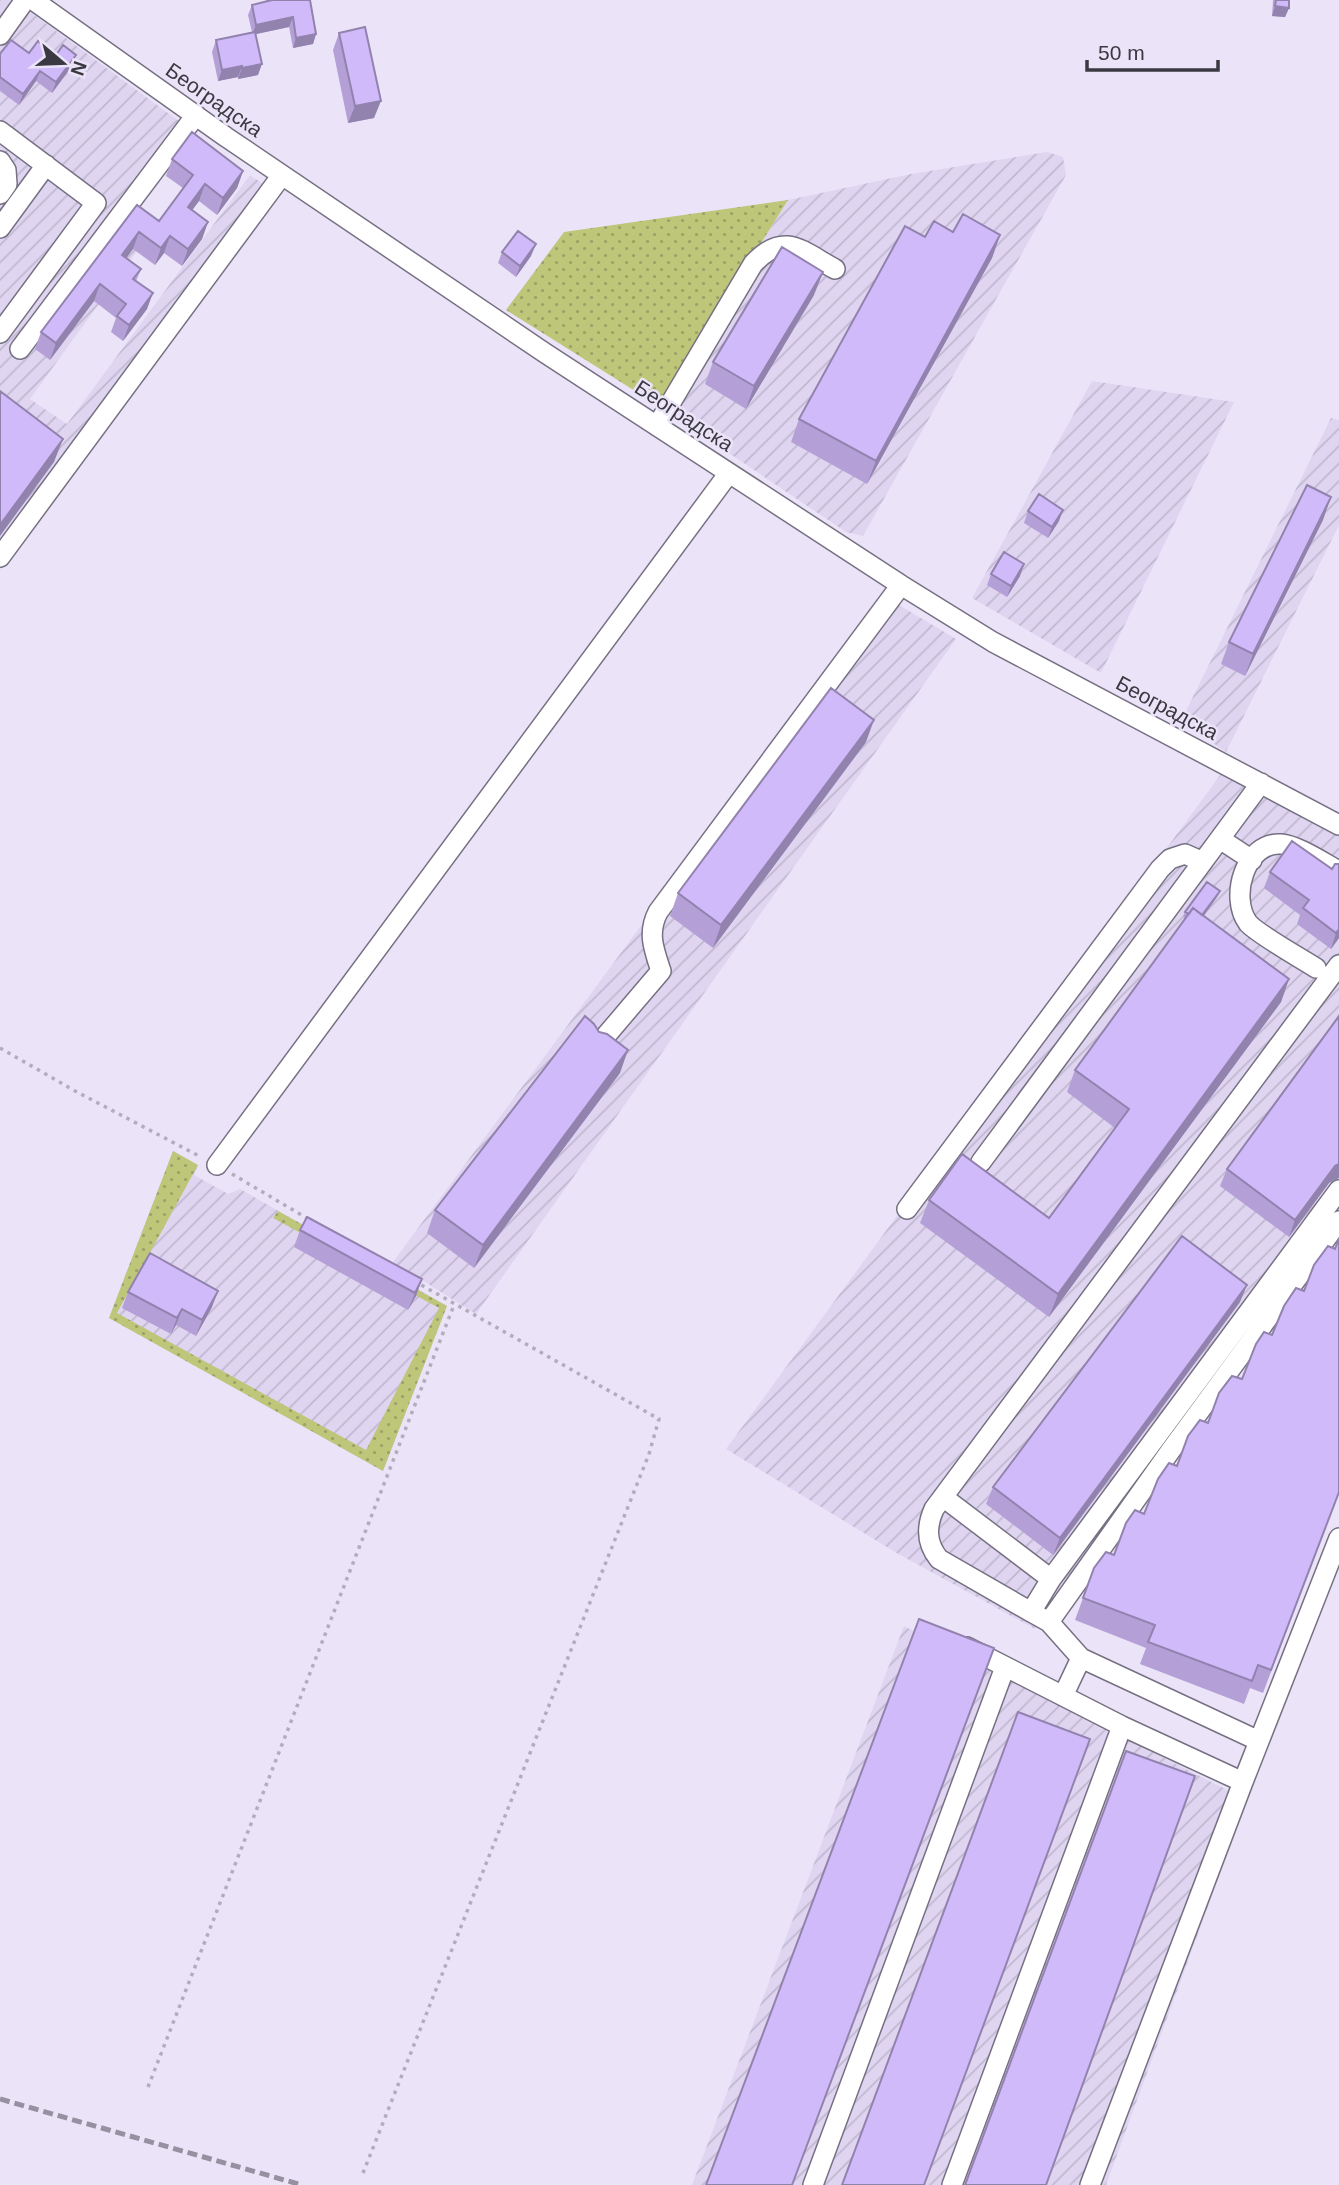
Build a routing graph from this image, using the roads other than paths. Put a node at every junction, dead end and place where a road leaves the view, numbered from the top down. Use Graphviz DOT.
graph roads {
  1 [pos="25,0"];
  2 [pos="33,0"];
  3 [pos="0,35"];
  4 [pos="195,116"];
  5 [pos="0,131"];
  6 [pos="0,161"];
  7 [pos="46,165"];
  8 [pos="282,175"];
  9 [pos="4,189"];
  10 [pos="0,228"];
  11 [pos="835,269"];
  12 [pos="0,333"];
  13 [pos="20,349"];
  14 [pos="657,426"];
  15 [pos="55,446"];
  16 [pos="73,459"];
  17 [pos="729,473"];
  18 [pos="0,557"];
  19 [pos="901,585"];
  20 [pos="1261,783"];
  21 [pos="1339,825"];
  22 [pos="1220,839"];
  23 [pos="1252,860"];
  24 [pos="1203,862"];
  25 [pos="1339,872"];
  26 [pos="1339,965"];
  27 [pos="1316,968"];
  28 [pos="598,1045"];
  29 [pos="981,1162"];
  30 [pos="217,1165"];
  31 [pos="1339,1190"];
  32 [pos="907,1209"];
  33 [pos="1339,1221"];
  34 [pos="943,1497"];
  35 [pos="1339,1538"];
  36 [pos="1051,1579"];
  37 [pos="1031,1612"];
  38 [pos="1049,1622"];
  39 [pos="948,1638"];
  40 [pos="1081,1658"];
  41 [pos="1005,1667"];
  42 [pos="1063,1696"];
  43 [pos="1122,1726"];
  44 [pos="1259,1741"];
  45 [pos="1243,1782"];
  46 [pos="813,2185"];
  47 [pos="953,2185"];
  48 [pos="1090,2185"];
  1 -- 3 [label="street"];
  2 -- 4 [label="street, Београдска"];
  4 -- 8 [label="street, Београдска"];
  4 -- 13 [label="street"];
  5 -- 7 [label="street"];
  6 -- 9 [label="street"];
  7 -- 10 [label="street"];
  7 -- 12 [label="street"];
  8 -- 14 [label="street, Београдска"];
  8 -- 16 [label="street"];
  11 -- 14 [label="street"];
  14 -- 17 [label="street, Београдска"];
  15 -- 16 [label="street"];
  16 -- 18 [label="street"];
  17 -- 19 [label="street, Београдска"];
  17 -- 30 [label="street"];
  19 -- 20 [label="street, Београдска"];
  19 -- 28 [label="street"];
  20 -- 21 [label="street, Београдска"];
  20 -- 22 [label="street"];
  22 -- 23 [label="street"];
  22 -- 24 [label="street"];
  23 -- 25 [label="street"];
  23 -- 27 [label="street"];
  24 -- 29 [label="street"];
  24 -- 32 [label="street"];
  26 -- 34 [label="street"];
  31 -- 36 [label="street"];
  33 -- 38 [label="street"];
  34 -- 36 [label="street"];
  34 -- 37 [label="street"];
  35 -- 44 [label="street"];
  36 -- 37 [label="street"];
  37 -- 38 [label="street"];
  38 -- 40 [label="street"];
  39 -- 41 [label="street"];
  40 -- 42 [label="street"];
  40 -- 44 [label="street"];
  41 -- 42 [label="street"];
  41 -- 46 [label="street"];
  42 -- 43 [label="street"];
  43 -- 45 [label="street"];
  43 -- 47 [label="street"];
  44 -- 45 [label="street"];
  45 -- 48 [label="street"];
}
